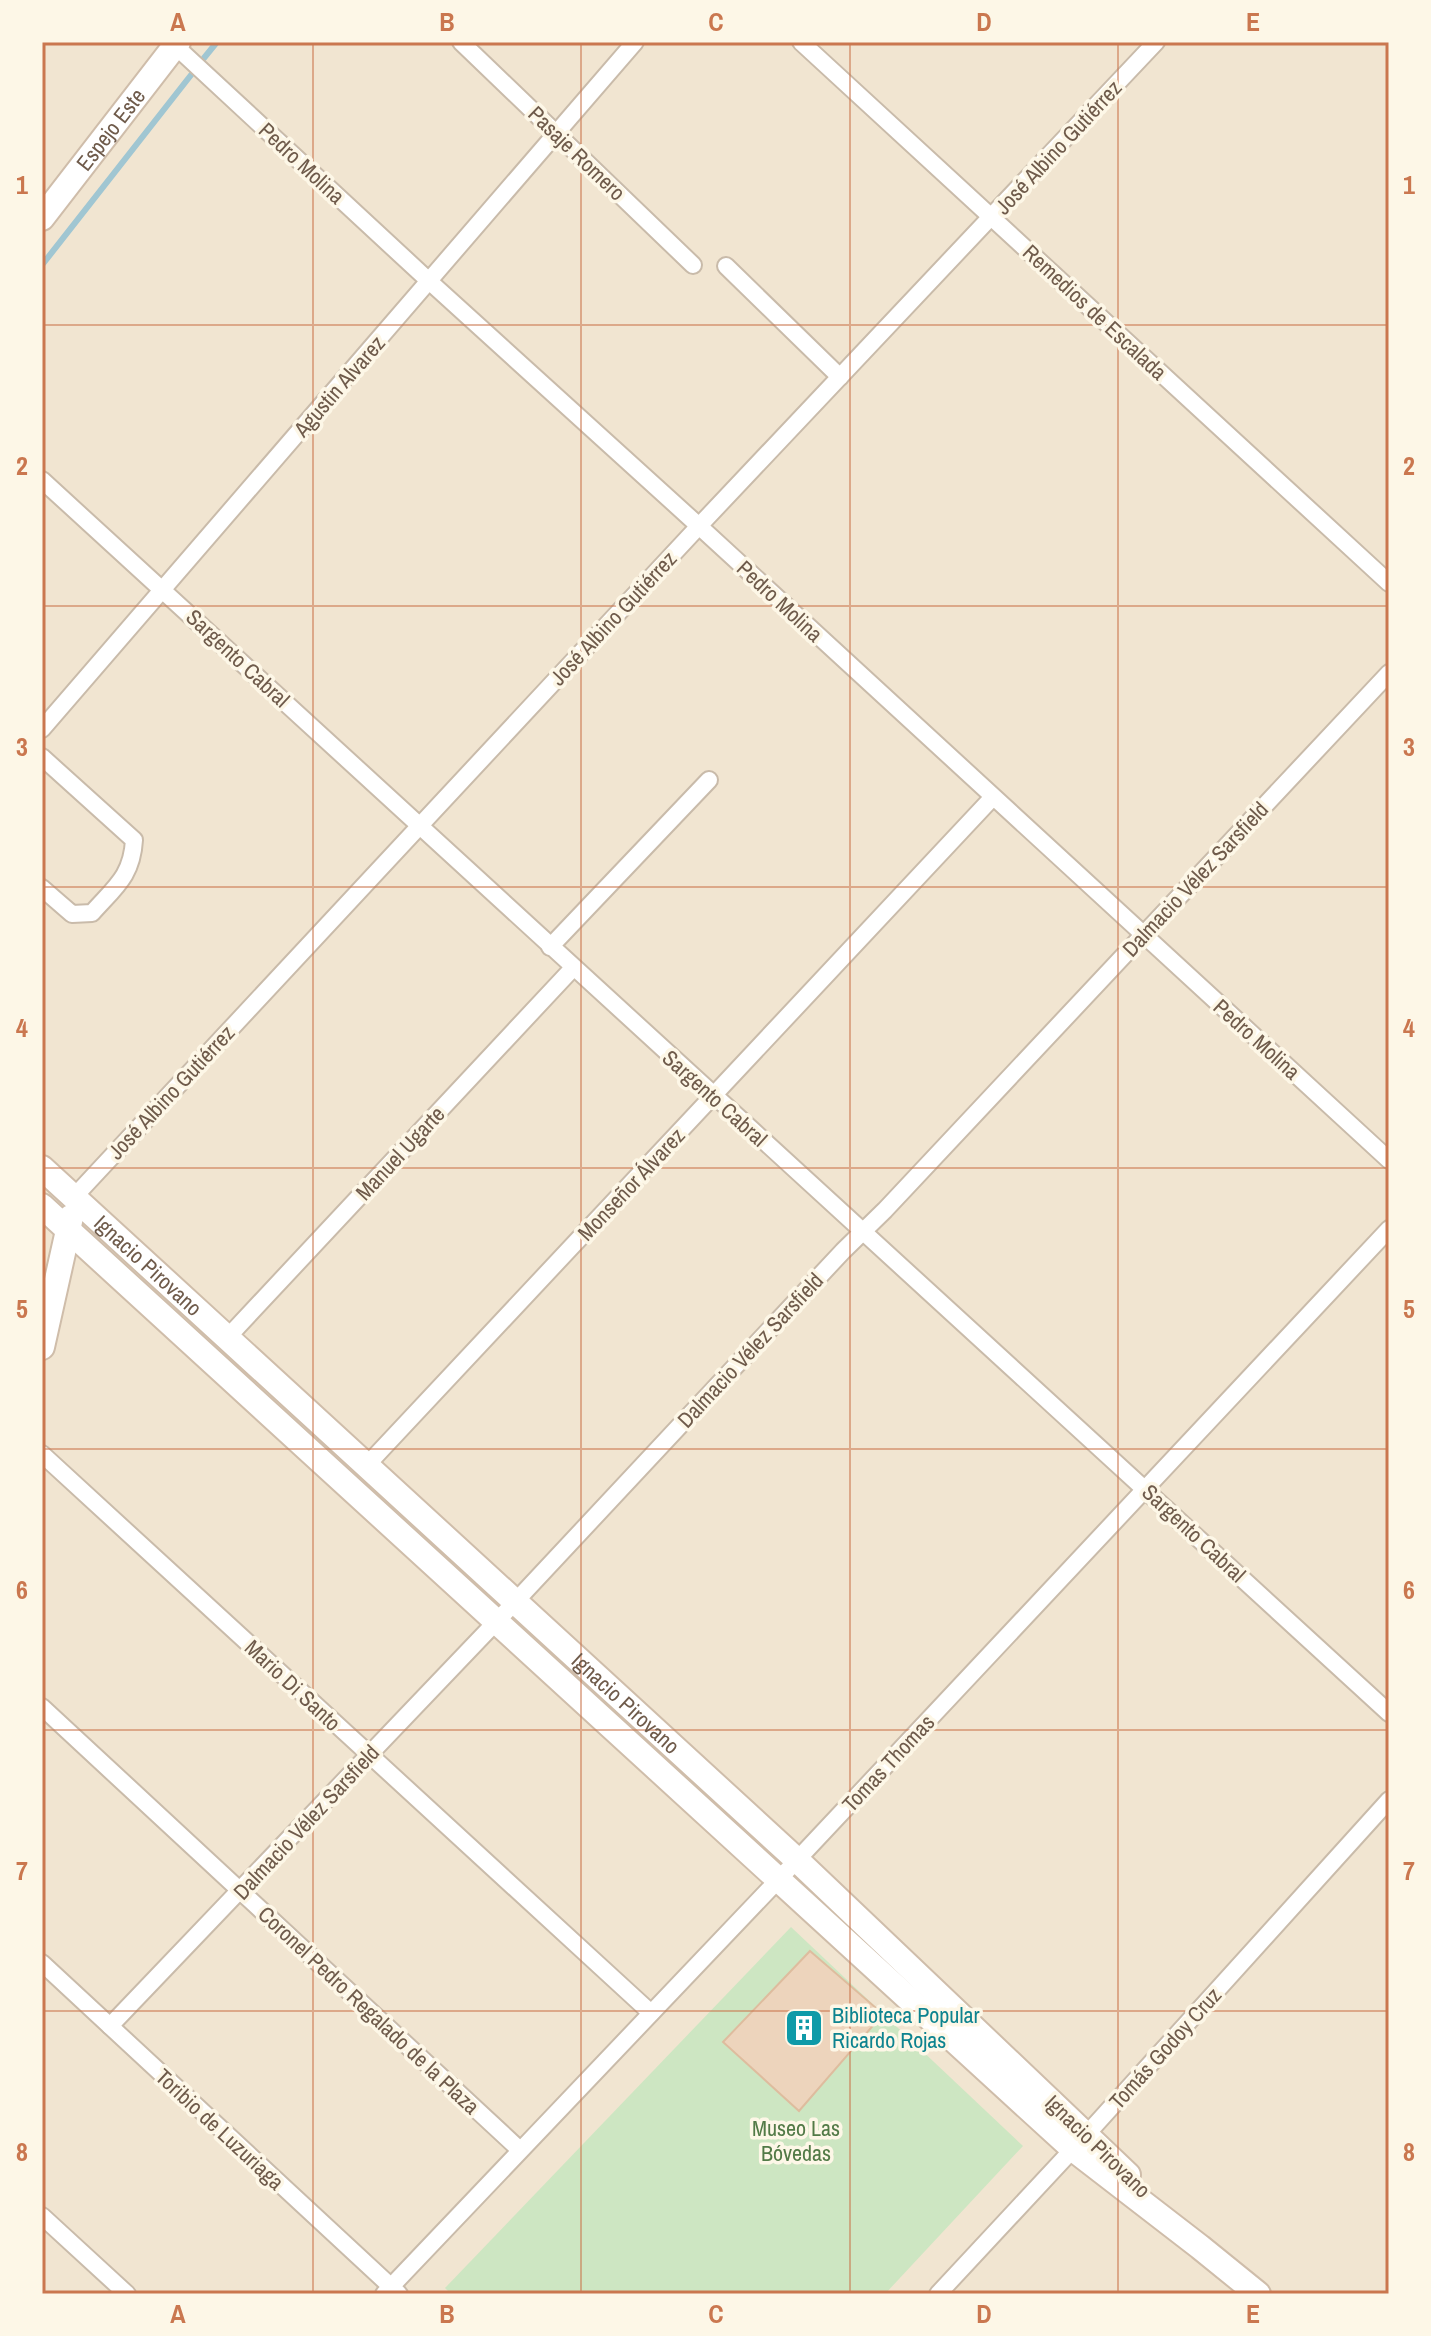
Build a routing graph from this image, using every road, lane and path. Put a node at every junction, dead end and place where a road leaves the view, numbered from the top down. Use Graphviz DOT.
graph roads {
  1 [pos="461,42"];
  2 [pos="635,42"];
  3 [pos="801,42"];
  4 [pos="1156,42"];
  5 [pos="174,43"];
  6 [pos="556,132"];
  7 [pos="42,218"];
  8 [pos="992,218"];
  9 [pos="693,265"];
  10 [pos="726,266"];
  11 [pos="429,281"];
  12 [pos="840,377"];
  13 [pos="42,480"];
  14 [pos="699,526"];
  15 [pos="1389,583"];
  16 [pos="163,589"];
  17 [pos="1389,673"];
  18 [pos="42,729"];
  19 [pos="42,757"];
  20 [pos="709,780"];
  21 [pos="993,797"];
  22 [pos="420,825"];
  23 [pos="42,888"];
  24 [pos="1142,935"];
  25 [pos="550,947"];
  26 [pos="573,968"];
  27 [pos="713,1096"];
  28 [pos="1389,1160"];
  29 [pos="42,1168"];
  30 [pos="74,1197"];
  31 [pos="44,1215"];
  32 [pos="1389,1229"];
  33 [pos="69,1230"];
  34 [pos="862,1233"];
  35 [pos="227,1338"];
  36 [pos="42,1347"];
  37 [pos="42,1454"];
  38 [pos="367,1465"];
  39 [pos="1146,1489"];
  40 [pos="515,1602"];
  41 [pos="496,1621"];
  42 [pos="42,1707"];
  43 [pos="1389,1713"];
  44 [pos="370,1754"];
  45 [pos="1389,1800"];
  46 [pos="797,1860"];
  47 [pos="778,1879"];
  48 [pos="241,1892"];
  49 [pos="42,1963"];
  50 [pos="651,2013"];
  51 [pos="110,2026"];
  52 [pos="1080,2142"];
  53 [pos="520,2150"];
  54 [pos="42,2216"];
  55 [pos="391,2292"];
  56 [pos="127,2294"];
  57 [pos="938,2294"];
  58 [pos="1258,2294"];
  1 -- 6 [label="street, Pasaje Romero"];
  2 -- 6 [label="street, Agustin Alvarez"];
  3 -- 8 [label="street, Remedios de Escalada"];
  4 -- 8 [label="street, José Albino Gutiérrez"];
  5 -- 7 [label="street, Espejo Este"];
  5 -- 11 [label="street, Pedro Molina"];
  6 -- 9 [label="street, Pasaje Romero"];
  6 -- 11 [label="street, Agustin Alvarez"];
  8 -- 12 [label="street, José Albino Gutiérrez"];
  8 -- 15 [label="street, Remedios de Escalada"];
  10 -- 12 [label="street"];
  11 -- 14 [label="street, Pedro Molina"];
  11 -- 16 [label="street, Agustin Alvarez"];
  12 -- 14 [label="street, José Albino Gutiérrez"];
  13 -- 16 [label="street, Sargento Cabral"];
  14 -- 21 [label="street, Pedro Molina"];
  14 -- 22 [label="street, José Albino Gutiérrez"];
  16 -- 18 [label="street, Agustin Alvarez"];
  16 -- 22 [label="street, Sargento Cabral"];
  17 -- 24 [label="street, Dalmacio Vélez Sarsfield"];
  19 -- 23 [label="street"];
  20 -- 25 [label="street"];
  21 -- 24 [label="street, Pedro Molina"];
  21 -- 27 [label="street, Monseñor Álvarez"];
  22 -- 25 [label="street, Sargento Cabral"];
  22 -- 30 [label="street, José Albino Gutiérrez"];
  24 -- 28 [label="street, Pedro Molina"];
  24 -- 34 [label="street, Dalmacio Vélez Sarsfield"];
  25 -- 26 [label="street, Sargento Cabral"];
  26 -- 27 [label="street, Sargento Cabral"];
  26 -- 35 [label="street, Manuel Ugarte"];
  27 -- 34 [label="street, Sargento Cabral"];
  27 -- 38 [label="street, Monseñor Álvarez"];
  29 -- 30 [label="street, Ignacio Pirovano"];
  30 -- 31 [label="street"];
  30 -- 33 [label="street"];
  30 -- 35 [label="street, Ignacio Pirovano"];
  31 -- 33 [label="street, Ignacio Pirovano"];
  32 -- 39 [label="street, Tomas Thomas"];
  33 -- 36 [label="street"];
  33 -- 41 [label="street, Ignacio Pirovano"];
  34 -- 39 [label="street, Sargento Cabral"];
  34 -- 40 [label="street, Dalmacio Vélez Sarsfield"];
  35 -- 38 [label="street, Ignacio Pirovano"];
  37 -- 44 [label="street, Mario Di Santo"];
  38 -- 40 [label="street, Ignacio Pirovano"];
  39 -- 43 [label="street, Sargento Cabral"];
  39 -- 46 [label="street, Tomas Thomas"];
  40 -- 41 [label="street, Dalmacio Vélez Sarsfield"];
  40 -- 46 [label="street, Ignacio Pirovano"];
  41 -- 44 [label="street, Dalmacio Vélez Sarsfield"];
  41 -- 47 [label="street, Ignacio Pirovano"];
  42 -- 48 [label="street, Coronel Pedro Regalado de la Plaza"];
  44 -- 48 [label="street, Dalmacio Vélez Sarsfield"];
  44 -- 50 [label="street, Mario Di Santo"];
  45 -- 52 [label="street, Tomás Godoy Cruz"];
  46 -- 47 [label="street, Tomas Thomas"];
  46 -- 52 [label="street, Ignacio Pirovano"];
  47 -- 50 [label="street, Tomas Thomas"];
  47 -- 52 [label="street, Ignacio Pirovano"];
  48 -- 51 [label="street, Dalmacio Vélez Sarsfield"];
  48 -- 53 [label="street, Coronel Pedro Regalado de la Plaza"];
  49 -- 51 [label="street, Toribio de Luzuriaga"];
  50 -- 53 [label="street, Tomas Thomas"];
  51 -- 55 [label="street, Toribio de Luzuriaga"];
  52 -- 57 [label="street, Tomás Godoy Cruz"];
  52 -- 58 [label="street, Ignacio Pirovano"];
  53 -- 55 [label="street, Tomas Thomas"];
  54 -- 56 [label="street"];
}
